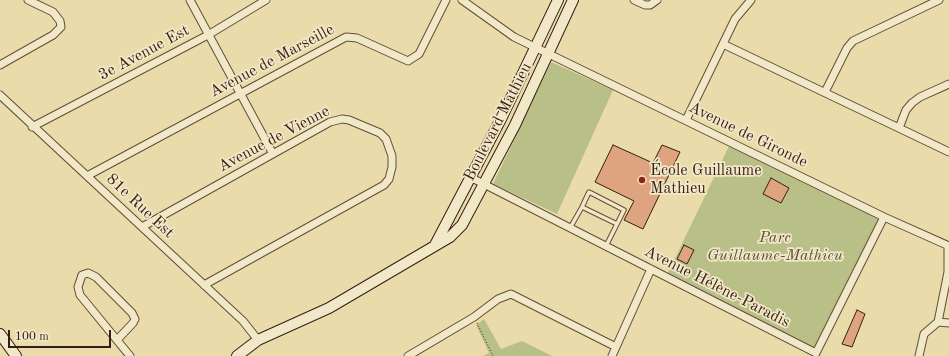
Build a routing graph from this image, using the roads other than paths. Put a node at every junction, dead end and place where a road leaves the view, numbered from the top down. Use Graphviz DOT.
graph roads {
  1 [pos="28,0"];
  2 [pos="190,0"];
  3 [pos="266,0"];
  4 [pos="446,0"];
  5 [pos="462,0"];
  6 [pos="558,0"];
  7 [pos="573,0"];
  8 [pos="634,0"];
  9 [pos="657,0"];
  10 [pos="751,0"];
  11 [pos="939,0"];
  12 [pos="208,35"];
  13 [pos="723,44"];
  14 [pos="536,48"];
  15 [pos="548,55"];
  16 [pos="0,65"];
  17 [pos="949,84"];
  18 [pos="826,92"];
  19 [pos="240,93"];
  20 [pos="0,95"];
  21 [pos="686,120"];
  22 [pos="32,127"];
  23 [pos="899,128"];
  24 [pos="949,152"];
  25 [pos="273,154"];
  26 [pos="87,176"];
  27 [pos="470,177"];
  28 [pos="484,184"];
  29 [pos="582,207"];
  30 [pos="884,217"];
  31 [pos="617,224"];
  32 [pos="142,227"];
  33 [pos="570,228"];
  34 [pos="435,246"];
  35 [pos="606,246"];
  36 [pos="948,246"];
  37 [pos="651,269"];
  38 [pos="204,285"];
  39 [pos="938,322"];
  40 [pos="949,323"];
  41 [pos="0,334"];
  42 [pos="117,340"];
  43 [pos="258,340"];
  44 [pos="4,346"];
  45 [pos="616,346"];
  46 [pos="817,354"];
  47 [pos="16,356"];
  48 [pos="130,356"];
  49 [pos="237,356"];
  50 [pos="408,356"];
  51 [pos="612,356"];
  52 [pos="919,356"];
  1 -- 16 [label="street"];
  2 -- 12 [label="street"];
  3 -- 12 [label="street, 3e Avenue Est"];
  4 -- 19 [label="street, Avenue de Marseille"];
  5 -- 14 [label="street"];
  6 -- 14 [label="street, Boulevard Mathieu"];
  7 -- 15 [label="street, Boulevard Mathieu"];
  8 -- 9 [label="street"];
  10 -- 13 [label="street"];
  11 -- 18 [label="street"];
  12 -- 19 [label="street"];
  12 -- 22 [label="street, 3e Avenue Est"];
  13 -- 18 [label="street"];
  13 -- 21 [label="street"];
  14 -- 15 [label="street, Avenue de Gironde"];
  14 -- 27 [label="street, Boulevard Mathieu"];
  15 -- 21 [label="street, Avenue de Gironde"];
  15 -- 28 [label="street, Boulevard Mathieu"];
  17 -- 23 [label="street"];
  18 -- 23 [label="street"];
  19 -- 25 [label="street"];
  19 -- 26 [label="street, Avenue de Marseille"];
  20 -- 22 [label="street, 81e Rue Est"];
  21 -- 30 [label="street, Avenue de Gironde"];
  22 -- 26 [label="street, 81e Rue Est"];
  23 -- 24 [label="street"];
  25 -- 32 [label="street, Avenue de Vienne"];
  25 -- 38 [label="street, Avenue de Vienne"];
  26 -- 32 [label="street, 81e Rue Est"];
  27 -- 28 [label="street, Avenue Hélène-Paradis"];
  27 -- 34 [label="street, Boulevard Mathieu"];
  28 -- 33 [label="street, Avenue Hélène-Paradis"];
  28 -- 34 [label="street, Boulevard Mathieu"];
  29 -- 31 [label="lane"];
  29 -- 31 [label="lane"];
  29 -- 33 [label="lane"];
  30 -- 36 [label="street, Avenue de Gironde"];
  30 -- 46 [label="street, Avenue Hélène-Paradis"];
  31 -- 35 [label="lane"];
  32 -- 38 [label="street, 81e Rue Est"];
  33 -- 35 [label="street, Avenue Hélène-Paradis"];
  34 -- 43 [label="street, Boulevard Mathieu"];
  35 -- 37 [label="street, Avenue Hélène-Paradis"];
  36 -- 39 [label="street"];
  37 -- 45 [label="street"];
  37 -- 46 [label="street, Avenue Hélène-Paradis"];
  38 -- 43 [label="street, 81e Rue Est"];
  39 -- 40 [label="street"];
  39 -- 52 [label="street"];
  41 -- 44 [label="street"];
  42 -- 42 [label="street"];
  42 -- 48 [label="street"];
  43 -- 49 [label="street, Boulevard Mathieu"];
  44 -- 47 [label="street"];
  45 -- 50 [label="street"];
  45 -- 51 [label="street"];
}
